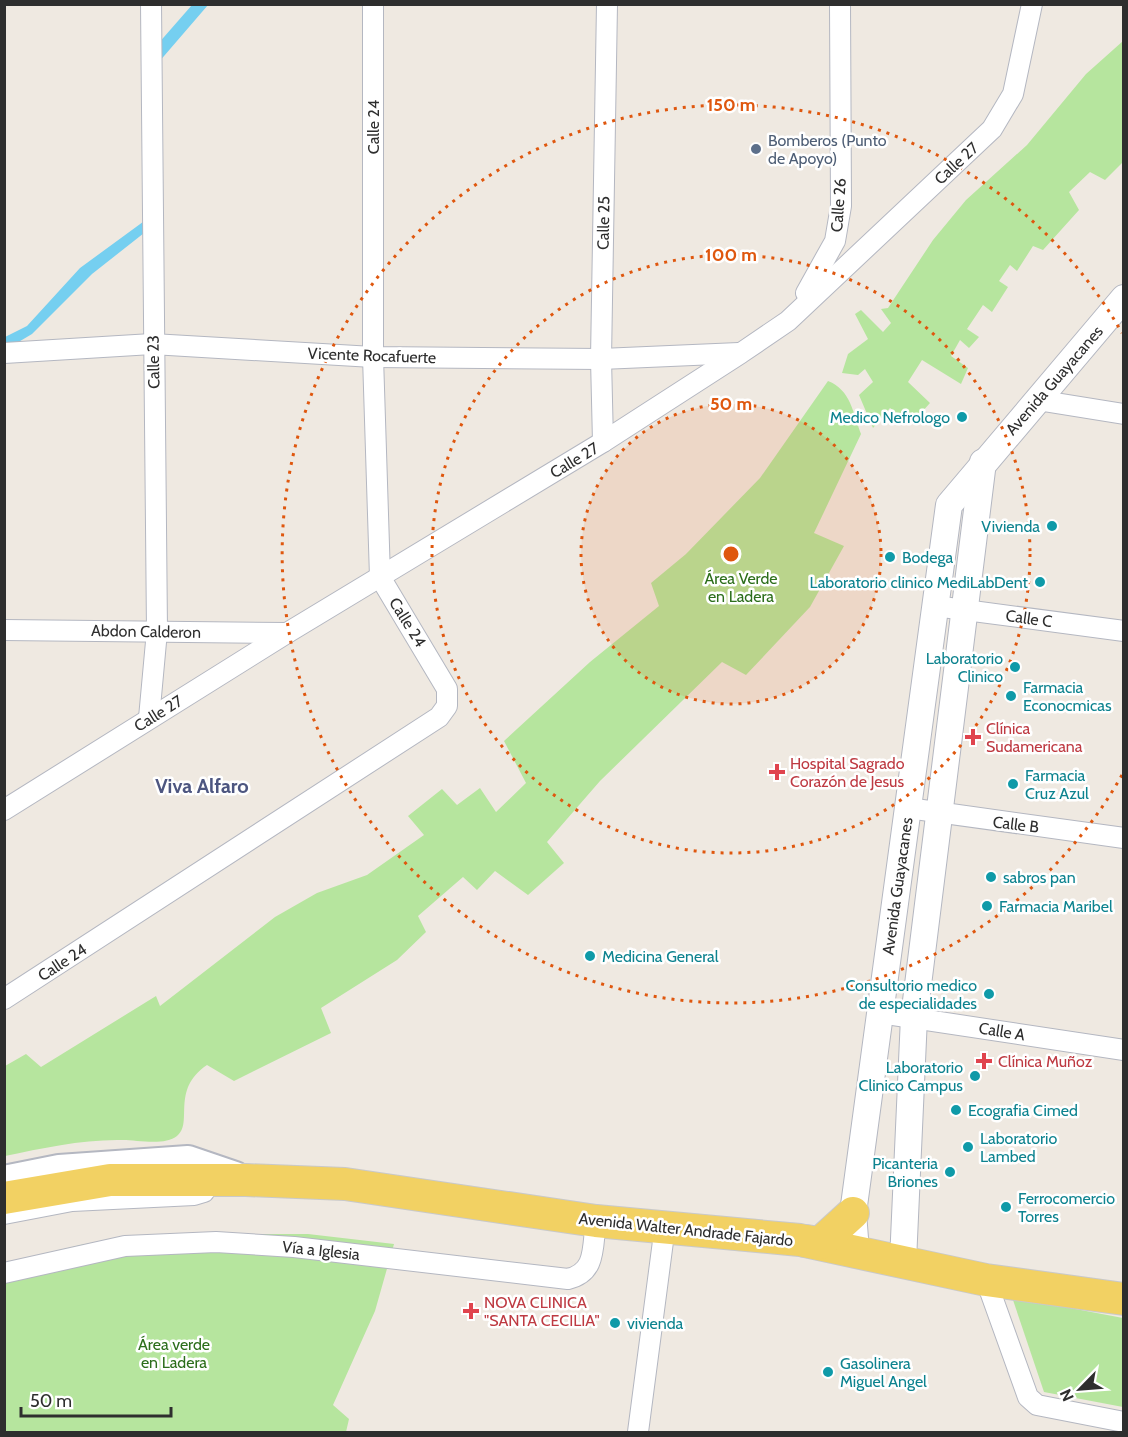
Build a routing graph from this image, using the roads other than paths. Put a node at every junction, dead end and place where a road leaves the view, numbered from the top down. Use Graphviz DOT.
graph roads {
  1 [pos="151,4"];
  2 [pos="373,4"];
  3 [pos="607,4"];
  4 [pos="840,4"];
  5 [pos="1032,4"];
  6 [pos="1124,298"];
  7 [pos="788,321"];
  8 [pos="152,344"];
  9 [pos="4,353"];
  10 [pos="741,353"];
  11 [pos="373,357"];
  12 [pos="601,359"];
  13 [pos="1037,400"];
  14 [pos="1124,414"];
  15 [pos="603,442"];
  16 [pos="983,462"];
  17 [pos="380,577"];
  18 [pos="935,606"];
  19 [pos="965,609"];
  20 [pos="4,630"];
  21 [pos="157,631"];
  22 [pos="1124,631"];
  23 [pos="286,633"];
  24 [pos="149,718"];
  25 [pos="908,808"];
  26 [pos="4,810"];
  27 [pos="939,814"];
  28 [pos="1124,838"];
  29 [pos="4,999"];
  30 [pos="880,1013"];
  31 [pos="914,1017"];
  32 [pos="1124,1050"];
  33 [pos="4,1179"];
  34 [pos="232,1180"];
  35 [pos="4,1198"];
  36 [pos="853,1213"];
  37 [pos="4,1214"];
  38 [pos="596,1221"];
  39 [pos="665,1226"];
  40 [pos="800,1240"];
  41 [pos="856,1251"];
  42 [pos="903,1261"];
  43 [pos="4,1273"];
  44 [pos="986,1280"];
  45 [pos="1124,1299"];
  46 [pos="1124,1422"];
  47 [pos="638,1432"];
  1 -- 8 [label="street, Calle 23"];
  2 -- 11 [label="street, Calle 24"];
  3 -- 12 [label="street, Calle 25"];
  4 -- 7 [label="street, Calle 26"];
  5 -- 7 [label="street, Calle 27"];
  6 -- 13 [label="street, Avenida Guayacanes"];
  7 -- 10 [label="street, Calle 27"];
  8 -- 9 [label="street, Vicente Rocafuerte"];
  8 -- 11 [label="street, Vicente Rocafuerte"];
  8 -- 21 [label="street, Calle 23"];
  10 -- 12 [label="street, Vicente Rocafuerte"];
  10 -- 15 [label="street, Calle 27"];
  11 -- 12 [label="street, Vicente Rocafuerte"];
  11 -- 17 [label="street, Calle 24"];
  12 -- 15 [label="street, Calle 25"];
  13 -- 14 [label="street"];
  13 -- 16 [label="street, Avenida Guayacanes"];
  15 -- 17 [label="street, Calle 27"];
  16 -- 18 [label="street, Avenida Guayacanes"];
  16 -- 19 [label="street, Avenida Guayacanes"];
  17 -- 23 [label="street, Calle 27"];
  17 -- 29 [label="street, Calle 24"];
  18 -- 19 [label="street, Calle C"];
  18 -- 25 [label="street, Avenida Guayacanes"];
  19 -- 22 [label="street, Calle C"];
  19 -- 27 [label="street, Avenida Guayacanes"];
  20 -- 21 [label="street, Abdon Calderon"];
  21 -- 23 [label="street, Abdon Calderon"];
  21 -- 24 [label="street, Calle 23"];
  23 -- 24 [label="street, Calle 27"];
  24 -- 26 [label="street, Calle 27"];
  25 -- 27 [label="street, Calle B"];
  25 -- 30 [label="street, Avenida Guayacanes"];
  27 -- 28 [label="street, Calle B"];
  27 -- 31 [label="street, Avenida Guayacanes"];
  30 -- 31 [label="street, Calle A"];
  30 -- 36 [label="street, Avenida Guayacanes"];
  31 -- 32 [label="street, Calle A"];
  31 -- 42 [label="street, Avenida Guayacanes"];
  33 -- 34 [label="main road, Avenida Walter Andrade Fajardo"];
  34 -- 35 [label="main road, Avenida Walter Andrade Fajardo"];
  34 -- 37 [label="street, Avenida Walter Andrade Fajardo"];
  34 -- 38 [label="main road, Avenida Walter Andrade Fajardo"];
  36 -- 40 [label="main road"];
  36 -- 41 [label="street, Avenida Guayacanes"];
  38 -- 39 [label="main road, Avenida Walter Andrade Fajardo"];
  38 -- 43 [label="street, Vía a Iglesia"];
  39 -- 40 [label="main road, Avenida Walter Andrade Fajardo"];
  39 -- 47 [label="street"];
  40 -- 41 [label="main road, Avenida Walter Andrade Fajardo"];
  41 -- 42 [label="main road, Avenida Walter Andrade Fajardo"];
  42 -- 44 [label="main road, Avenida Walter Andrade Fajardo"];
  44 -- 45 [label="main road, Avenida Walter Andrade Fajardo"];
  44 -- 46 [label="street"];
}
